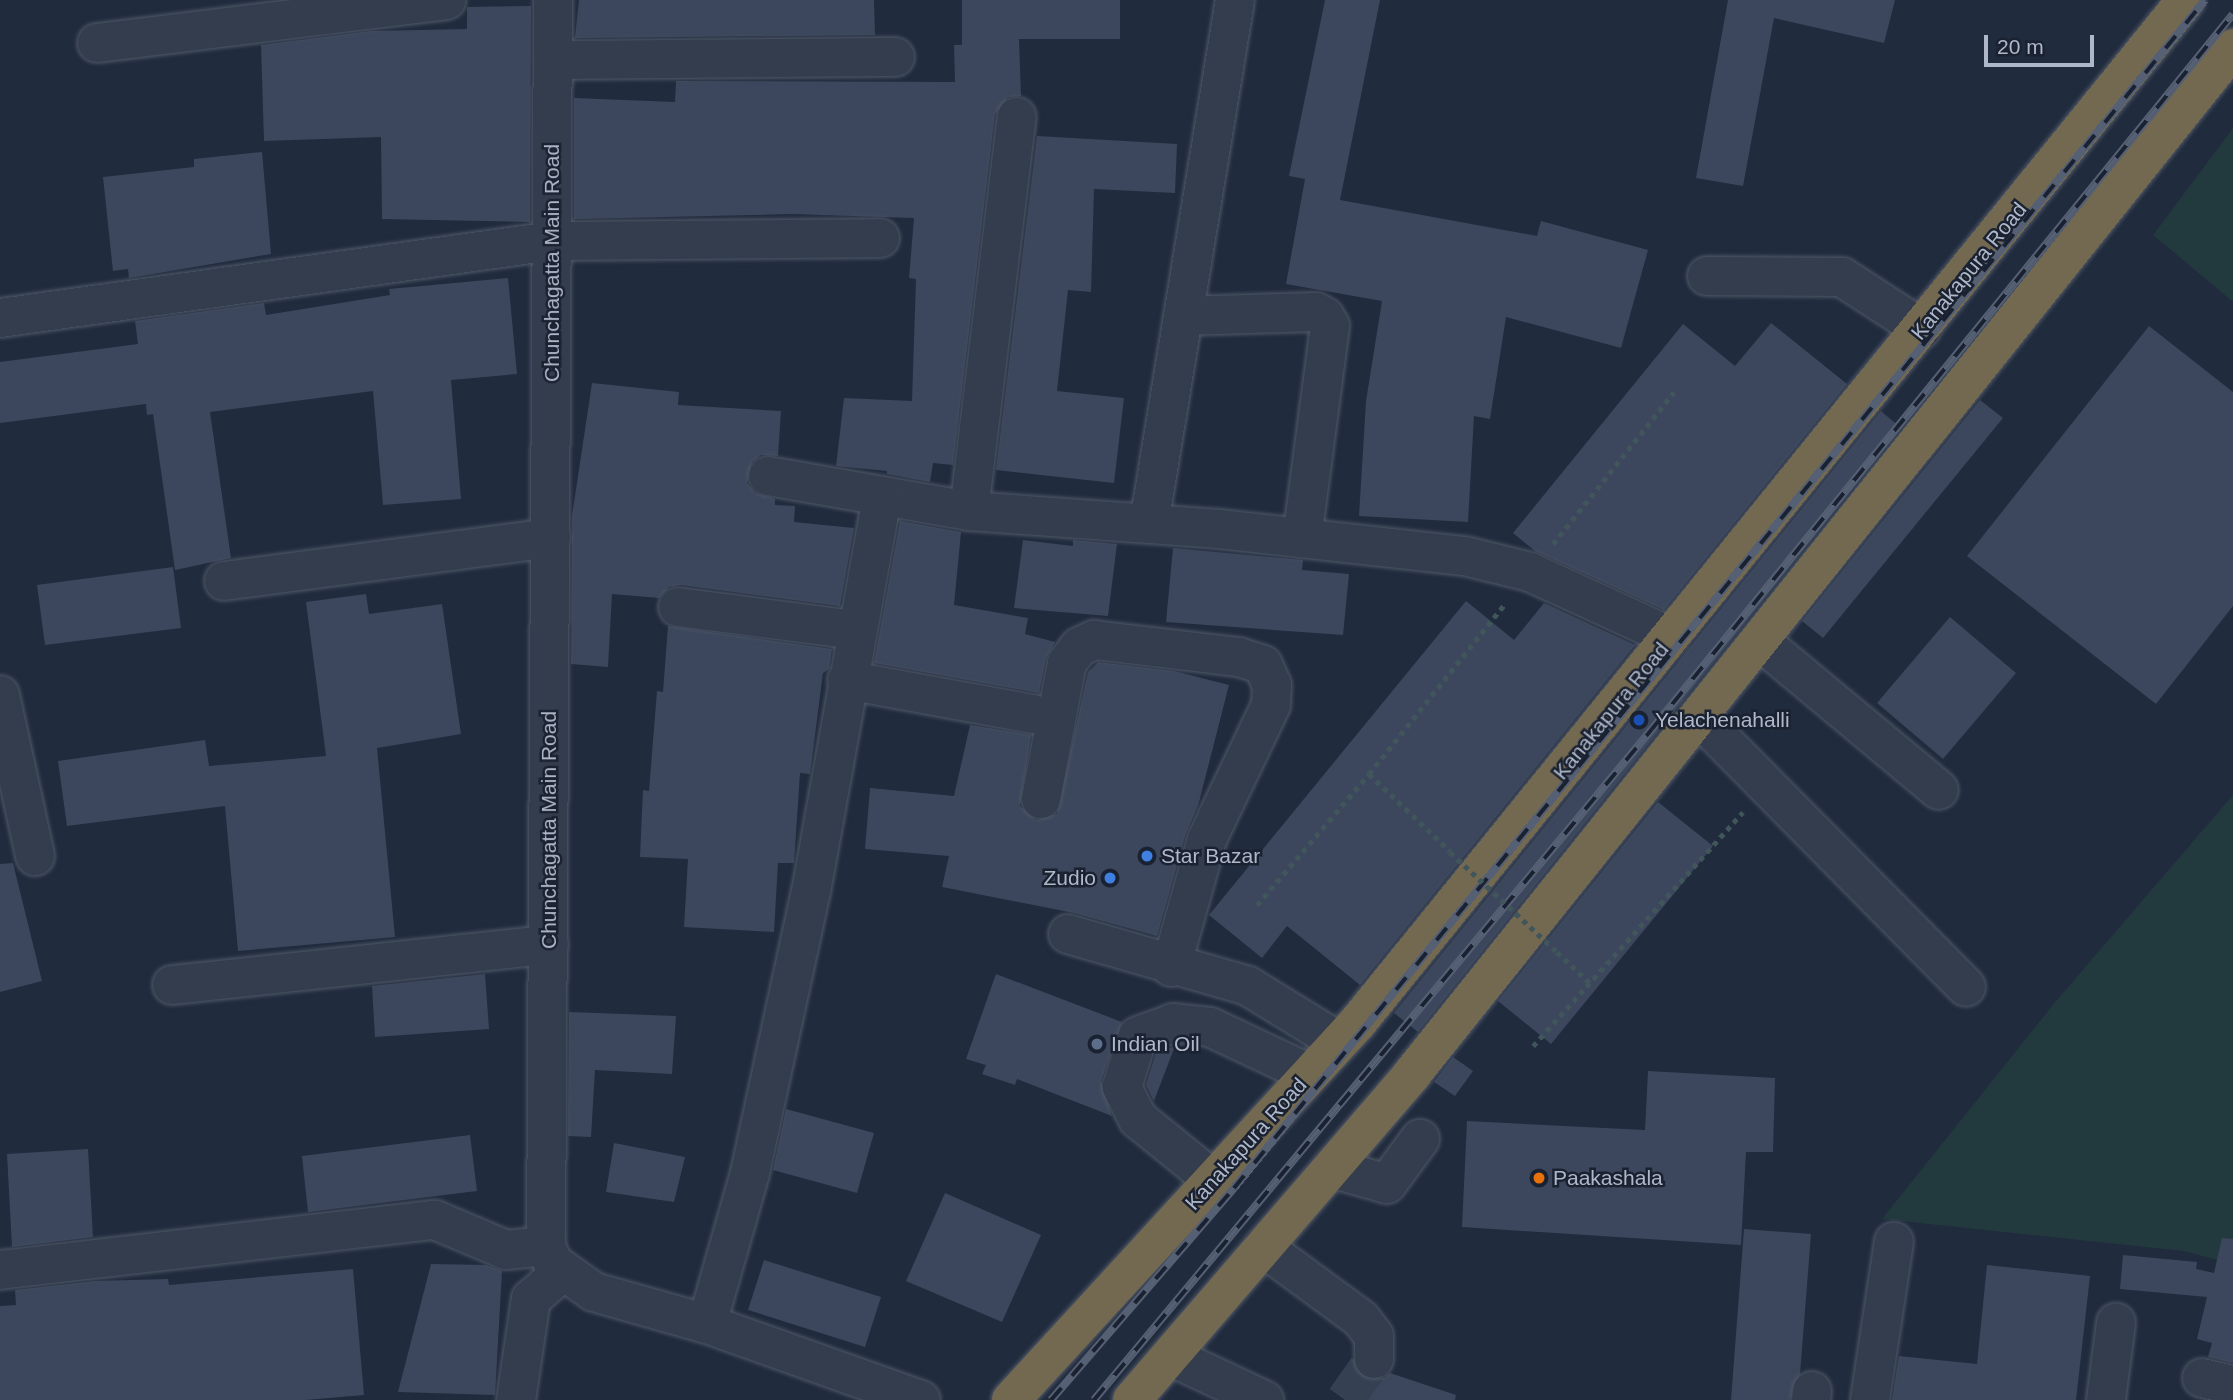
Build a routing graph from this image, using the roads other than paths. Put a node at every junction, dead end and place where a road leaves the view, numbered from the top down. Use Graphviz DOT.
graph roads {
  1 [pos="446,0"];
  2 [pos="553,0"];
  3 [pos="1235,0"];
  4 [pos="2186,0"];
  5 [pos="97,43"];
  6 [pos="2233,48"];
  7 [pos="895,57"];
  8 [pos="554,60"];
  9 [pos="1017,117"];
  10 [pos="880,239"];
  11 [pos="552,241"];
  12 [pos="1707,276"];
  13 [pos="1183,316"];
  14 [pos="0,318"];
  15 [pos="1922,329"];
  16 [pos="768,476"];
  17 [pos="881,496"];
  18 [pos="969,511"];
  19 [pos="1149,524"];
  20 [pos="551,538"];
  21 [pos="1302,538"];
  22 [pos="224,581"];
  23 [pos="678,607"];
  24 [pos="856,630"];
  25 [pos="1671,637"];
  26 [pos="1759,640"];
  27 [pos="847,680"];
  28 [pos="0,695"];
  29 [pos="1033,715"];
  30 [pos="1698,716"];
  31 [pos="1939,790"];
  32 [pos="1041,799"];
  33 [pos="35,856"];
  34 [pos="1068,934"];
  35 [pos="549,945"];
  36 [pos="1171,967"];
  37 [pos="172,985"];
  38 [pos="1966,986"];
  39 [pos="1339,1042"];
  40 [pos="1310,1074"];
  41 [pos="1420,1139"];
  42 [pos="1331,1168"];
  43 [pos="1213,1180"];
  44 [pos="1894,1242"];
  45 [pos="1264,1247"];
  46 [pos="555,1259"];
  47 [pos="0,1270"];
  48 [pos="2116,1323"];
  49 [pos="707,1324"];
  50 [pos="1170,1356"];
  51 [pos="1374,1359"];
  52 [pos="516,1400"];
  53 [pos="921,1400"];
  54 [pos="1011,1400"];
  55 [pos="1132,1400"];
  56 [pos="1264,1400"];
  57 [pos="1870,1400"];
  58 [pos="2106,1400"];
  1 -- 5 [label="street"];
  2 -- 8 [label="street, Chunchagatta Main Road"];
  3 -- 13 [label="street"];
  4 -- 15 [label="highway, Kanakapura Road"];
  6 -- 26 [label="highway"];
  7 -- 8 [label="street"];
  8 -- 11 [label="street, Chunchagatta Main Road"];
  9 -- 18 [label="street"];
  10 -- 11 [label="street"];
  11 -- 14 [label="street"];
  11 -- 20 [label="street, Chunchagatta Main Road"];
  12 -- 15 [label="street"];
  13 -- 19 [label="street"];
  13 -- 21 [label="street"];
  15 -- 25 [label="highway, Kanakapura Road"];
  16 -- 17 [label="street"];
  17 -- 18 [label="street"];
  17 -- 24 [label="street"];
  18 -- 19 [label="street"];
  19 -- 21 [label="street"];
  20 -- 22 [label="street"];
  20 -- 35 [label="street, Chunchagatta Main Road"];
  21 -- 25 [label="street"];
  23 -- 24 [label="street"];
  24 -- 27 [label="street"];
  25 -- 39 [label="highway, Kanakapura Road"];
  26 -- 30 [label="highway"];
  26 -- 31 [label="street"];
  27 -- 29 [label="street"];
  27 -- 49 [label="street"];
  28 -- 33 [label="street"];
  30 -- 38 [label="street"];
  30 -- 42 [label="highway"];
  32 -- 36 [label="street"];
  34 -- 36 [label="street"];
  35 -- 37 [label="street"];
  35 -- 46 [label="street, Chunchagatta Main Road"];
  36 -- 39 [label="street"];
  39 -- 40 [label="highway, Kanakapura Road"];
  40 -- 43 [label="highway, Kanakapura Road"];
  40 -- 43 [label="street"];
  41 -- 42 [label="street"];
  42 -- 45 [label="highway"];
  43 -- 54 [label="highway, Kanakapura Road"];
  44 -- 57 [label="street"];
  45 -- 50 [label="highway"];
  45 -- 51 [label="street"];
  46 -- 47 [label="street"];
  46 -- 49 [label="street"];
  46 -- 52 [label="street"];
  48 -- 58 [label="street"];
  49 -- 53 [label="street"];
  50 -- 55 [label="highway"];
  50 -- 56 [label="street"];
}
